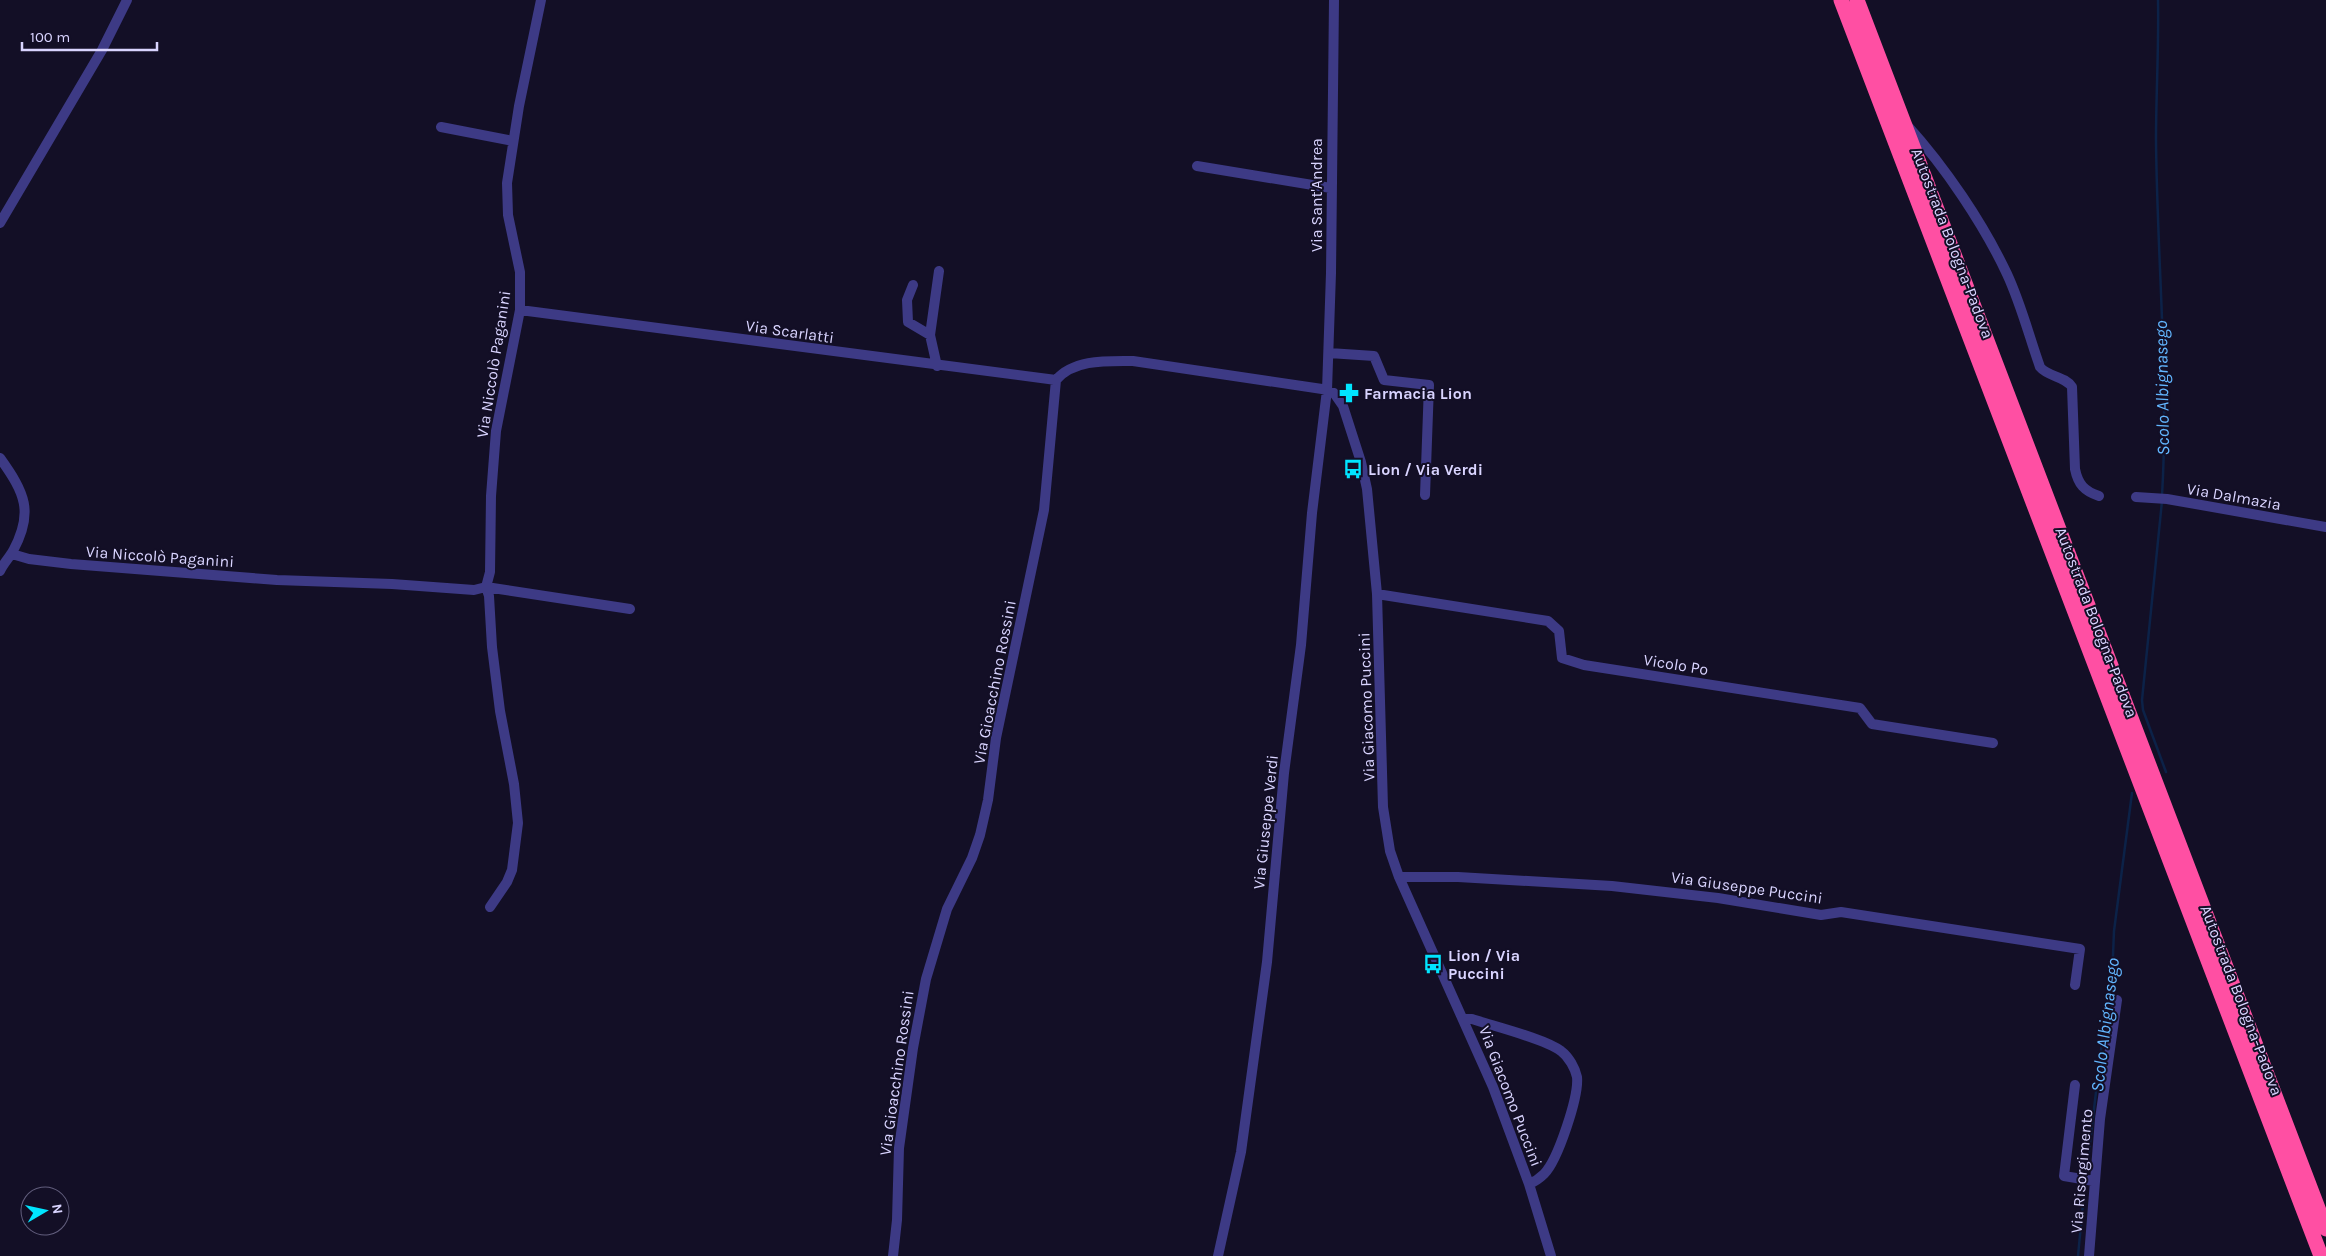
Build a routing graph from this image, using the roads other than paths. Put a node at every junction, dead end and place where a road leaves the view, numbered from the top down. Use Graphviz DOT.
graph roads {
  1 [pos="127,0"];
  2 [pos="542,0"];
  3 [pos="1334,0"];
  4 [pos="1841,0"];
  5 [pos="1857,0"];
  6 [pos="1903,120"];
  7 [pos="440,127"];
  8 [pos="513,141"];
  9 [pos="1197,166"];
  10 [pos="1331,188"];
  11 [pos="0,223"];
  12 [pos="939,271"];
  13 [pos="912,285"];
  14 [pos="520,310"];
  15 [pos="930,335"];
  16 [pos="1329,353"];
  17 [pos="937,366"];
  18 [pos="1056,380"];
  19 [pos="1327,390"];
  20 [pos="0,458"];
  21 [pos="1425,495"];
  22 [pos="2099,496"];
  23 [pos="2136,497"];
  24 [pos="2326,527"];
  25 [pos="12,554"];
  26 [pos="0,571"];
  27 [pos="486,586"];
  28 [pos="1377,594"];
  29 [pos="630,609"];
  30 [pos="1992,743"];
  31 [pos="1399,877"];
  32 [pos="490,908"];
  33 [pos="2075,986"];
  34 [pos="2117,1000"];
  35 [pos="1465,1019"];
  36 [pos="2075,1085"];
  37 [pos="2088,1180"];
  38 [pos="1528,1184"];
  39 [pos="2326,1230"];
  40 [pos="893,1256"];
  41 [pos="1218,1256"];
  42 [pos="1551,1256"];
  43 [pos="2089,1256"];
  44 [pos="2321,1256"];
  1 -- 11 [label="street"];
  2 -- 8 [label="street, Via Niccolò Paganini"];
  3 -- 10 [label="street, Via Sant'Andrea"];
  4 -- 44 [label="highway, Autostrada Bologna-Padova"];
  5 -- 6 [label="highway, Autostrada Bologna-Padova"];
  6 -- 22 [label="street"];
  6 -- 39 [label="highway, Autostrada Bologna-Padova"];
  7 -- 8 [label="street"];
  8 -- 14 [label="street, Via Niccolò Paganini"];
  9 -- 10 [label="street"];
  10 -- 16 [label="street, Via Sant'Andrea"];
  12 -- 15 [label="street"];
  13 -- 15 [label="street"];
  14 -- 17 [label="street, Via Scarlatti"];
  14 -- 27 [label="street, Via Niccolò Paganini"];
  15 -- 17 [label="street"];
  16 -- 19 [label="street, Via Sant'Andrea"];
  16 -- 21 [label="street"];
  17 -- 18 [label="street, Via Scarlatti"];
  18 -- 19 [label="street"];
  18 -- 40 [label="street, Via Gioacchino Rossini"];
  19 -- 28 [label="street, Via Giacomo Puccini"];
  19 -- 41 [label="street, Via Giuseppe Verdi"];
  20 -- 25 [label="street"];
  23 -- 24 [label="street, Via Dalmazia"];
  25 -- 26 [label="street"];
  25 -- 27 [label="street, Via Niccolò Paganini"];
  27 -- 29 [label="street, Via Niccolò Paganini"];
  27 -- 32 [label="street, Via Niccolò Paganini"];
  28 -- 30 [label="street, Vicolo Po"];
  28 -- 31 [label="street, Via Giacomo Puccini"];
  31 -- 33 [label="street, Via Giuseppe Puccini"];
  31 -- 35 [label="street, Via Giacomo Puccini"];
  34 -- 37 [label="street, Via Risorgimento"];
  35 -- 38 [label="street, Via Giacomo Puccini"];
  35 -- 38 [label="street, Via Giacomo Puccini"];
  36 -- 37 [label="street"];
  37 -- 43 [label="street, Via Risorgimento"];
  38 -- 42 [label="street, Via Giacomo Puccini"];
}
